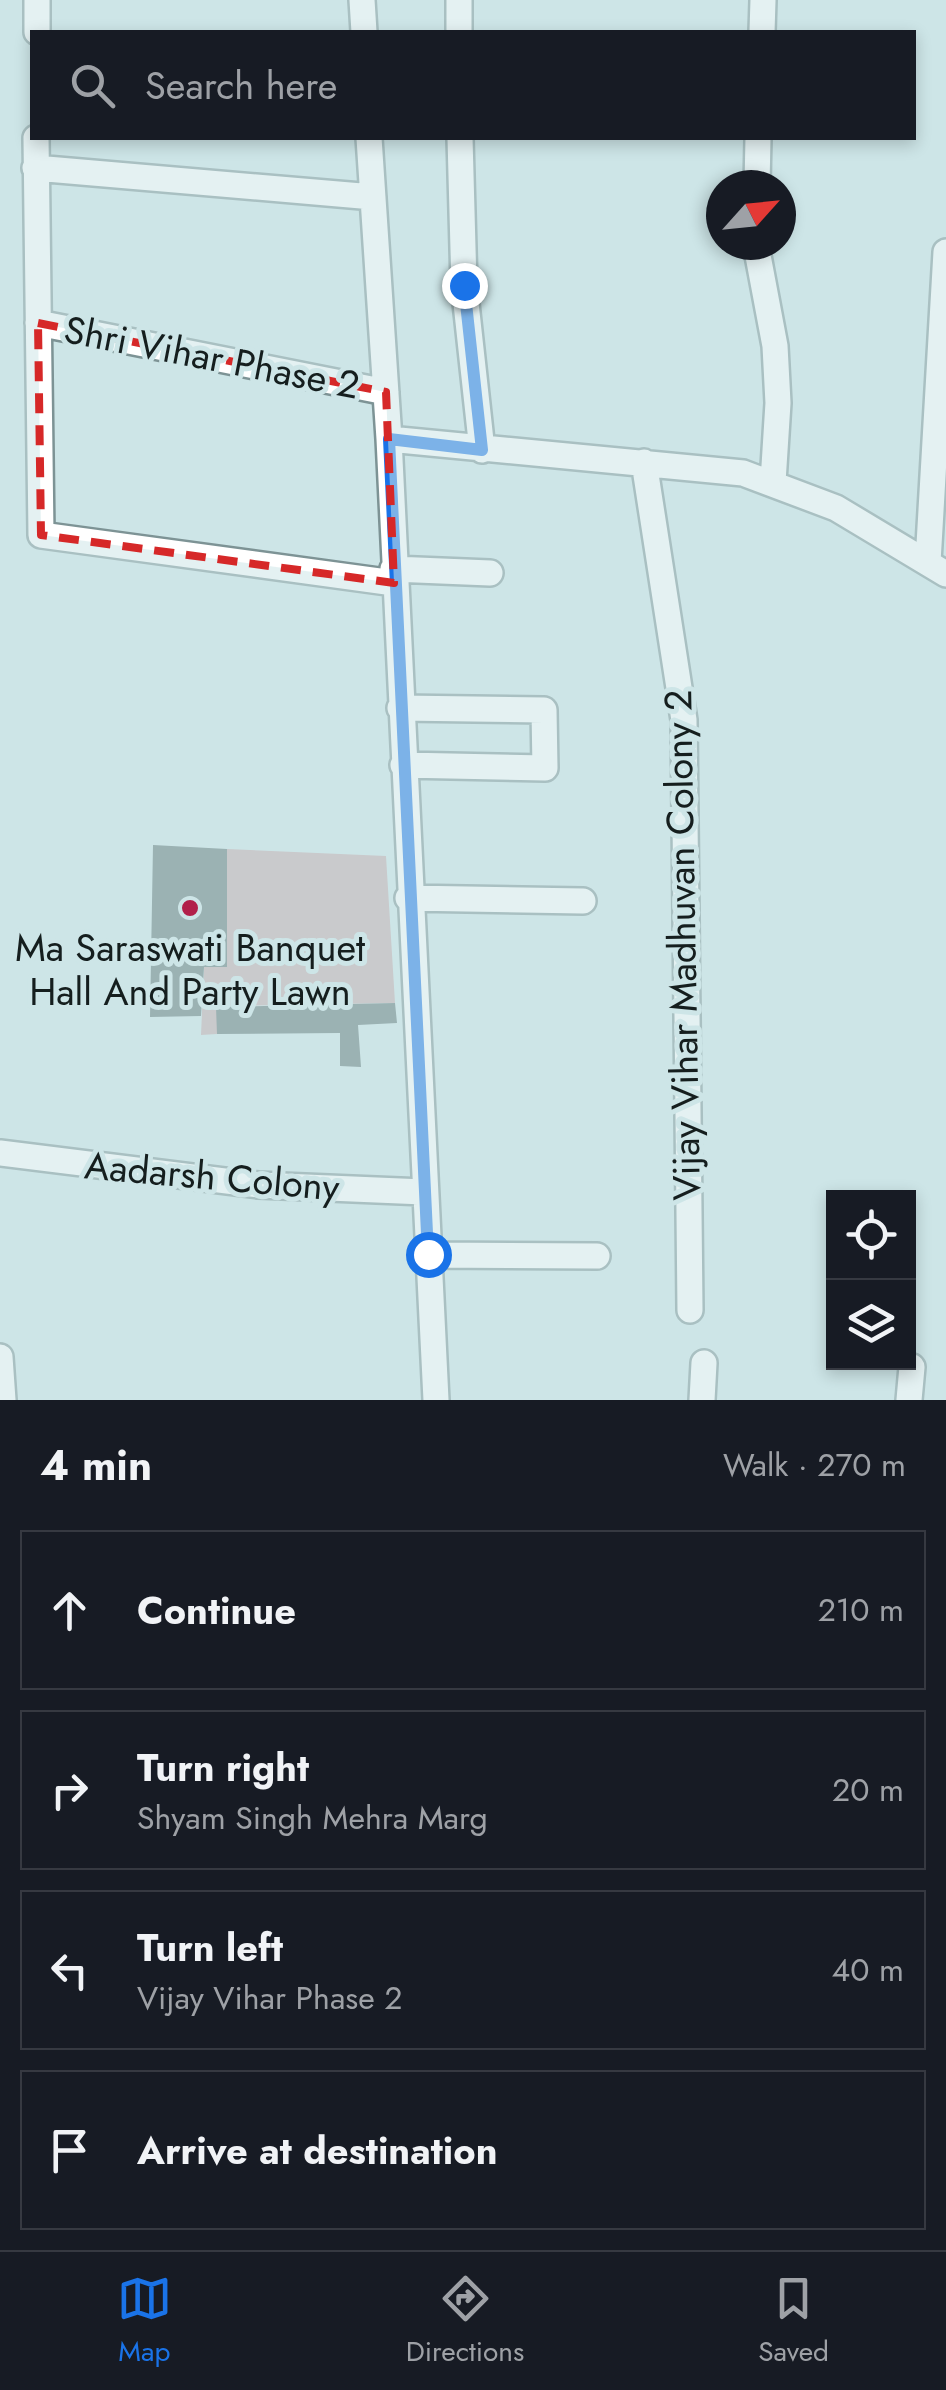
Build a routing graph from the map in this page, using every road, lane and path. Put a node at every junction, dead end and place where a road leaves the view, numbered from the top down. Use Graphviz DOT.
graph roads {
  1 [pos="38,0"];
  2 [pos="362,0"];
  3 [pos="459,0"];
  4 [pos="764,0"];
  5 [pos="37,30"];
  6 [pos="364,30"];
  7 [pos="459,30"];
  8 [pos="762,30"];
  9 [pos="36,140"];
  10 [pos="370,140"];
  11 [pos="460,140"];
  12 [pos="758,140"];
  13 [pos="35,168"];
  14 [pos="757,170"];
  15 [pos="373,197"];
  16 [pos="946,252"];
  17 [pos="759,260"];
  18 [pos="38,323"];
  19 [pos="386,392"];
  20 [pos="389,439"];
  21 [pos="482,450"];
  22 [pos="644,462"];
  23 [pos="772,482"];
  24 [pos="937,568"];
  25 [pos="490,573"];
  26 [pos="393,576"];
  27 [pos="400,708"];
  28 [pos="402,765"];
  29 [pos="408,898"];
  30 [pos="583,900"];
  31 [pos="0,1154"];
  32 [pos="424,1192"];
  33 [pos="428,1254"];
  34 [pos="597,1256"];
  35 [pos="690,1310"];
  36 [pos="0,1356"];
  37 [pos="704,1363"];
  38 [pos="912,1370"];
  39 [pos="3,1400"];
  40 [pos="436,1400"];
  41 [pos="702,1400"];
  42 [pos="908,1400"];
  1 -- 5 [label="street"];
  2 -- 6 [label="street"];
  3 -- 7 [label="street"];
  4 -- 8 [label="street"];
  9 -- 13 [label="street"];
  10 -- 15 [label="street"];
  11 -- 21 [label="street"];
  12 -- 14 [label="street"];
  13 -- 15 [label="street"];
  13 -- 18 [label="street"];
  15 -- 19 [label="street"];
  16 -- 24 [label="street"];
  17 -- 23 [label="street"];
  18 -- 19 [label="street, Shri Vihar Phase 2"];
  18 -- 26 [label="street"];
  19 -- 20 [label="street"];
  20 -- 21 [label="street"];
  20 -- 26 [label="street"];
  21 -- 22 [label="street"];
  22 -- 23 [label="street"];
  22 -- 35 [label="street, Vijay Vihar Madhuvan Colony 2"];
  23 -- 24 [label="street"];
  25 -- 26 [label="street"];
  26 -- 27 [label="street"];
  27 -- 28 [label="street"];
  27 -- 28 [label="street"];
  28 -- 29 [label="street"];
  29 -- 30 [label="street"];
  29 -- 32 [label="street"];
  31 -- 32 [label="street, Aadarsh Colony"];
  32 -- 33 [label="street"];
  33 -- 34 [label="street"];
  33 -- 40 [label="street"];
  36 -- 39 [label="street"];
  37 -- 41 [label="street"];
  38 -- 42 [label="street"];
}
